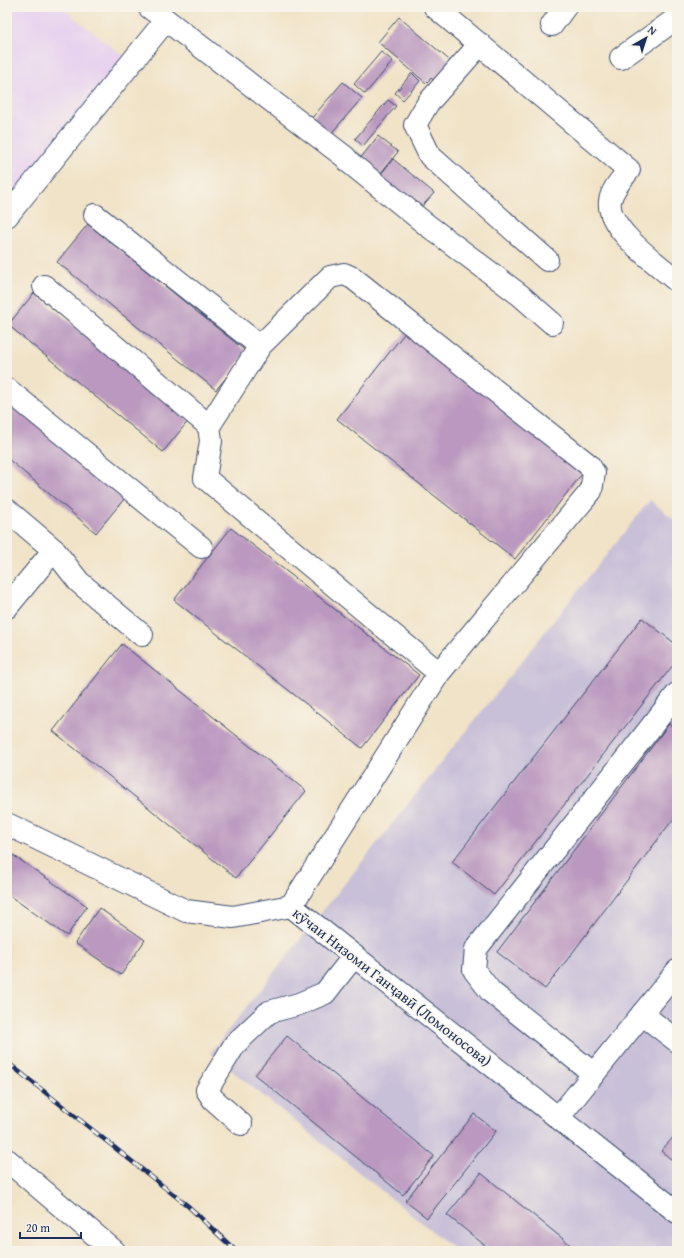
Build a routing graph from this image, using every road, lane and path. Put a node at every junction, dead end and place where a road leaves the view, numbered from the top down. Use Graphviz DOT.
graph roads {
  1 [pos="149,7"];
  2 [pos="435,7"];
  3 [pos="565,7"];
  4 [pos="677,18"];
  5 [pos="166,20"];
  6 [pos="552,25"];
  7 [pos="480,44"];
  8 [pos="621,58"];
  9 [pos="95,215"];
  10 [pos="7,216"];
  11 [pos="547,260"];
  12 [pos="677,281"];
  13 [pos="44,286"];
  14 [pos="552,323"];
  15 [pos="260,346"];
  16 [pos="7,388"];
  17 [pos="209,426"];
  18 [pos="7,510"];
  19 [pos="201,547"];
  20 [pos="54,550"];
  21 [pos="7,607"];
  22 [pos="142,635"];
  23 [pos="439,673"];
  24 [pos="677,694"];
  25 [pos="7,824"];
  26 [pos="291,906"];
  27 [pos="354,956"];
  28 [pos="677,971"];
  29 [pos="642,1014"];
  30 [pos="677,1042"];
  31 [pos="594,1074"];
  32 [pos="558,1118"];
  33 [pos="240,1124"];
  34 [pos="7,1160"];
  35 [pos="677,1212"];
  36 [pos="114,1251"];
  1 -- 5 [label="street"];
  2 -- 7 [label="street"];
  3 -- 6 [label="street"];
  4 -- 8 [label="street"];
  5 -- 10 [label="street"];
  5 -- 14 [label="street"];
  7 -- 11 [label="street"];
  7 -- 12 [label="street"];
  9 -- 15 [label="street"];
  13 -- 17 [label="street"];
  15 -- 17 [label="street"];
  15 -- 23 [label="street"];
  16 -- 19 [label="street"];
  17 -- 23 [label="street"];
  18 -- 20 [label="street"];
  20 -- 21 [label="street"];
  20 -- 22 [label="street"];
  23 -- 26 [label="street"];
  24 -- 31 [label="street"];
  25 -- 26 [label="street, кӯчаи Низоми Ганҷавӣ (Ломоносова)"];
  26 -- 27 [label="street, кӯчаи Низоми Ганҷавӣ (Ломоносова)"];
  27 -- 32 [label="street, кӯчаи Низоми Ганҷавӣ (Ломоносова)"];
  27 -- 33 [label="street"];
  28 -- 29 [label="street"];
  29 -- 30 [label="street"];
  29 -- 31 [label="street"];
  31 -- 32 [label="street"];
  32 -- 35 [label="street, кӯчаи Низоми Ганҷавӣ (Ломоносова)"];
  34 -- 36 [label="street"];
}
